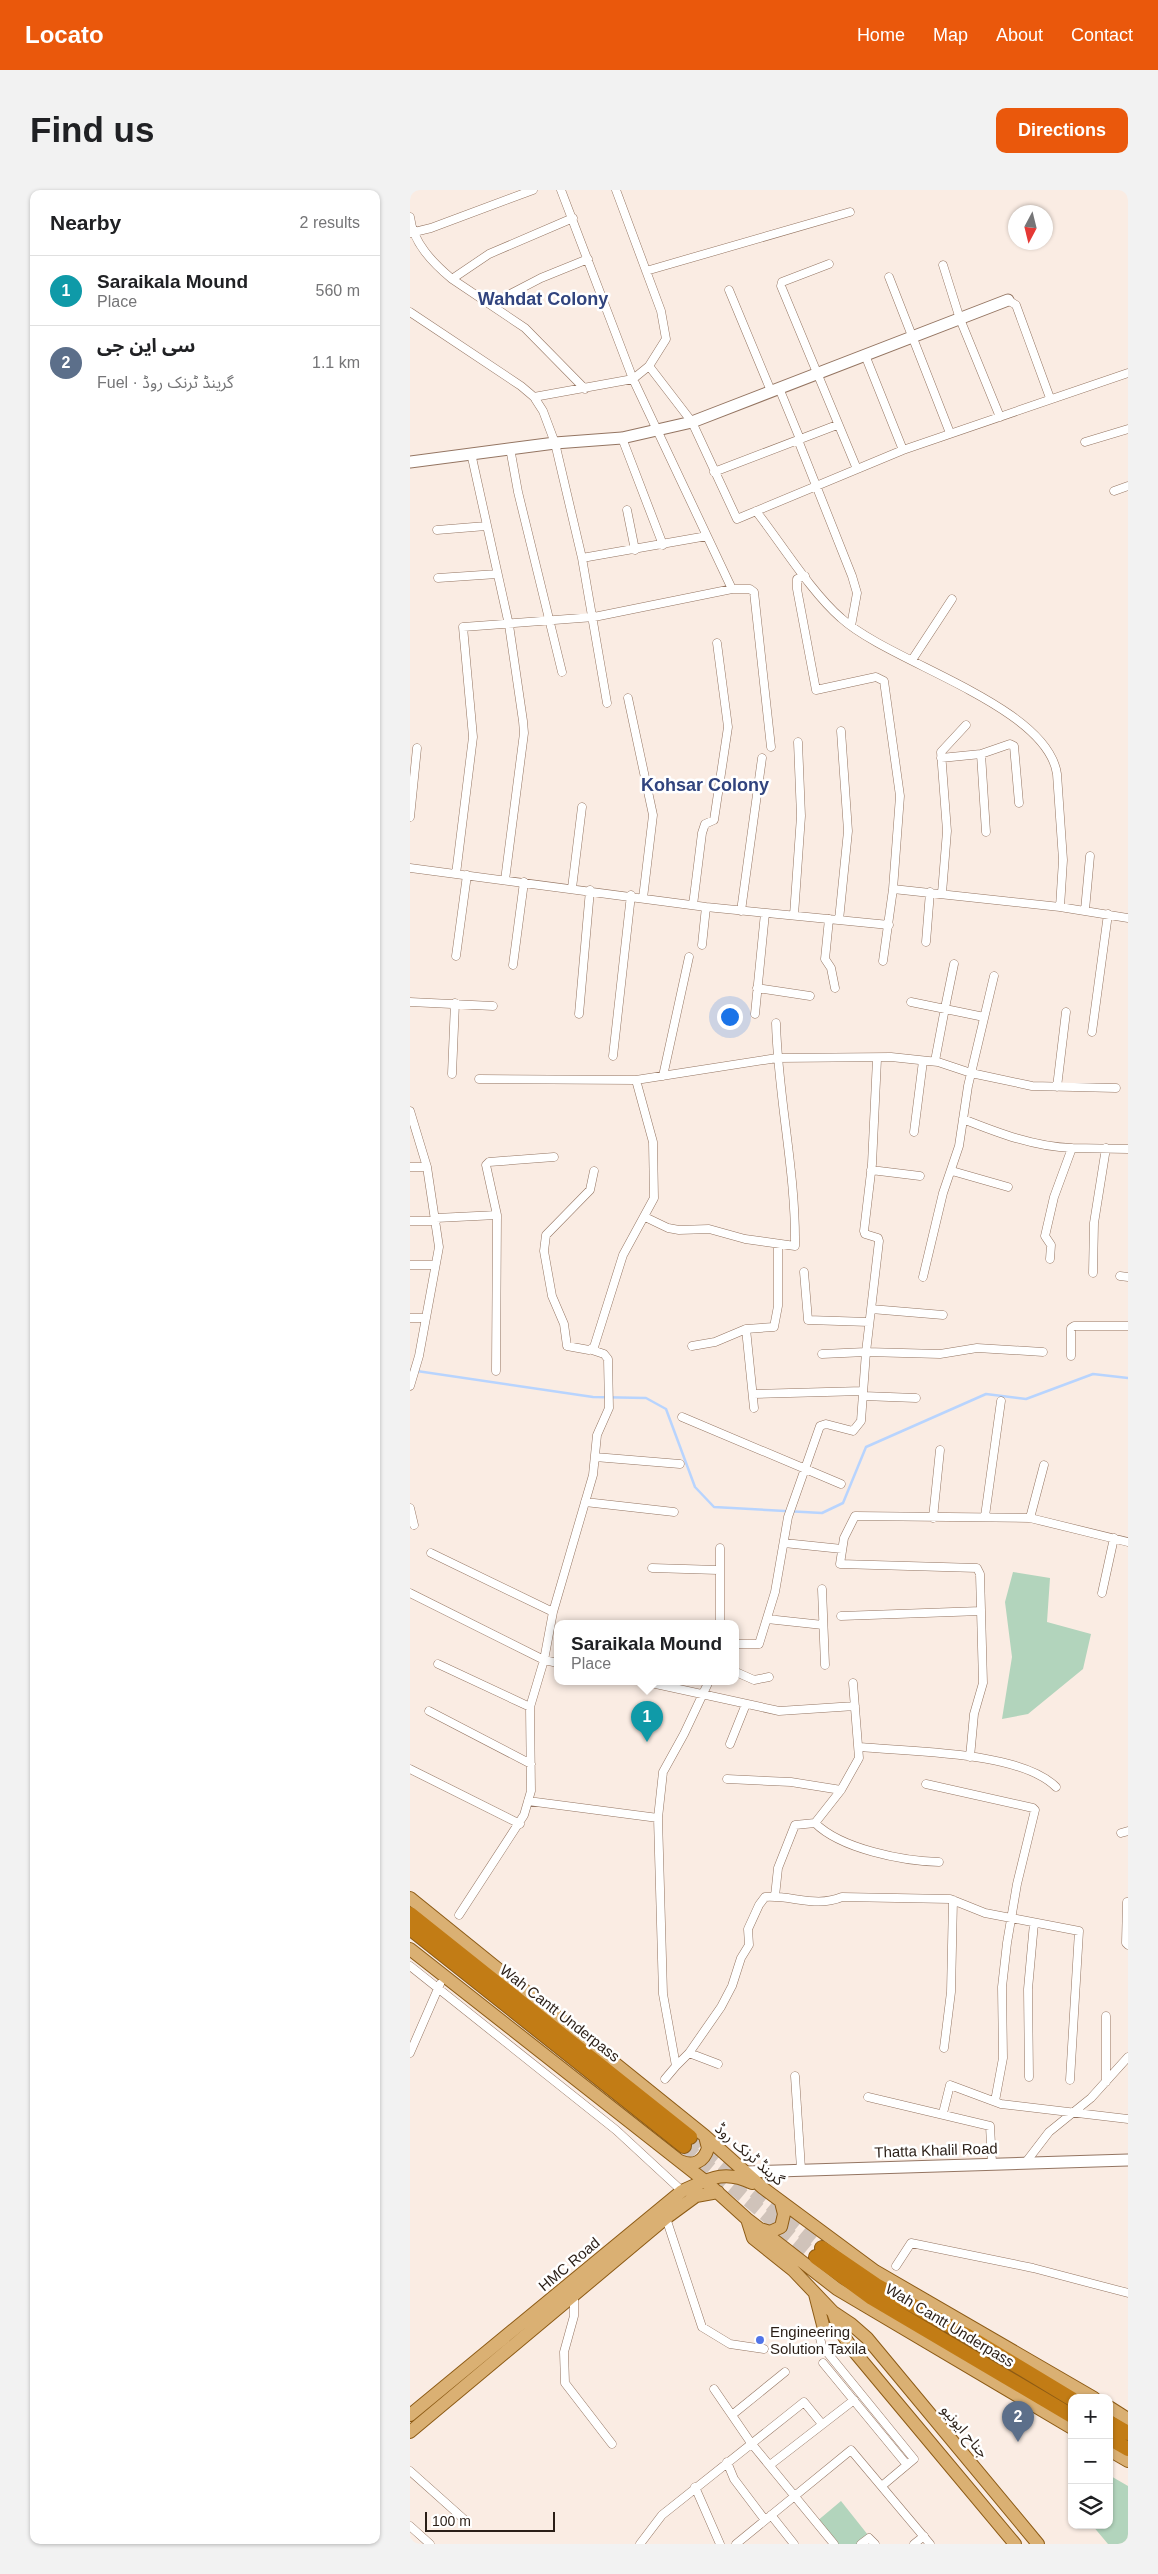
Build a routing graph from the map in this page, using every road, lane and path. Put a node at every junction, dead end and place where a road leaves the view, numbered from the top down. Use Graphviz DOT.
graph roads {
  1 [pos="533,190"];
  2 [pos="561,190"];
  3 [pos="616,190"];
  4 [pos="850,212"];
  5 [pos="410,217"];
  6 [pos="573,218"];
  7 [pos="412,233"];
  8 [pos="588,259"];
  9 [pos="829,264"];
  10 [pos="943,265"];
  11 [pos="646,271"];
  12 [pos="889,277"];
  13 [pos="452,279"];
  14 [pos="729,290"];
  15 [pos="1008,300"];
  16 [pos="491,304"];
  17 [pos="410,312"];
  18 [pos="960,319"];
  19 [pos="912,336"];
  20 [pos="865,355"];
  21 [pos="649,366"];
  22 [pos="1128,373"];
  23 [pos="818,374"];
  24 [pos="633,379"];
  25 [pos="585,389"];
  26 [pos="775,390"];
  27 [pos="534,397"];
  28 [pos="1050,398"];
  29 [pos="1000,417"];
  30 [pos="692,422"];
  31 [pos="837,425"];
  32 [pos="1128,430"];
  33 [pos="658,431"];
  34 [pos="950,433"];
  35 [pos="622,438"];
  36 [pos="799,439"];
  37 [pos="1085,442"];
  38 [pos="555,443"];
  39 [pos="510,448"];
  40 [pos="904,450"];
  41 [pos="471,453"];
  42 [pos="410,462"];
  43 [pos="857,469"];
  44 [pos="714,472"];
  45 [pos="816,486"];
  46 [pos="1128,486"];
  47 [pos="1114,490"];
  48 [pos="627,510"];
  49 [pos="756,511"];
  50 [pos="486,526"];
  51 [pos="437,530"];
  52 [pos="707,536"];
  53 [pos="663,545"];
  54 [pos="635,550"];
  55 [pos="582,558"];
  56 [pos="497,574"];
  57 [pos="804,576"];
  58 [pos="438,578"];
  59 [pos="732,589"];
  60 [pos="952,599"];
  61 [pos="594,617"];
  62 [pos="551,622"];
  63 [pos="509,625"];
  64 [pos="851,626"];
  65 [pos="717,644"];
  66 [pos="912,660"];
  67 [pos="562,672"];
  68 [pos="628,698"];
  69 [pos="607,703"];
  70 [pos="966,725"];
  71 [pos="841,731"];
  72 [pos="798,742"];
  73 [pos="417,748"];
  74 [pos="771,748"];
  75 [pos="981,754"];
  76 [pos="762,758"];
  77 [pos="941,758"];
  78 [pos="1019,803"];
  79 [pos="582,807"];
  80 [pos="410,817"];
  81 [pos="986,832"];
  82 [pos="1090,856"];
  83 [pos="410,868"];
  84 [pos="456,874"];
  85 [pos="467,875"];
  86 [pos="505,880"];
  87 [pos="524,882"];
  88 [pos="572,888"];
  89 [pos="893,889"];
  90 [pos="590,890"];
  91 [pos="930,892"];
  92 [pos="942,893"];
  93 [pos="631,895"];
  94 [pos="643,898"];
  95 [pos="694,905"];
  96 [pos="706,907"];
  97 [pos="1060,907"];
  98 [pos="1085,910"];
  99 [pos="741,911"];
  100 [pos="765,913"];
  101 [pos="1108,914"];
  102 [pos="794,915"];
  103 [pos="1128,918"];
  104 [pos="829,919"];
  105 [pos="839,920"];
  106 [pos="889,925"];
  107 [pos="926,942"];
  108 [pos="702,944"];
  109 [pos="456,956"];
  110 [pos="689,957"];
  111 [pos="883,961"];
  112 [pos="954,964"];
  113 [pos="513,965"];
  114 [pos="994,976"];
  115 [pos="757,988"];
  116 [pos="835,988"];
  117 [pos="810,996"];
  118 [pos="410,1002"];
  119 [pos="911,1002"];
  120 [pos="455,1003"];
  121 [pos="493,1006"];
  122 [pos="945,1008"];
  123 [pos="1066,1012"];
  124 [pos="579,1014"];
  125 [pos="755,1014"];
  126 [pos="984,1017"];
  127 [pos="776,1023"];
  128 [pos="1092,1032"];
  129 [pos="613,1056"];
  130 [pos="777,1058"];
  131 [pos="877,1059"];
  132 [pos="923,1060"];
  133 [pos="935,1062"];
  134 [pos="971,1072"];
  135 [pos="452,1074"];
  136 [pos="663,1076"];
  137 [pos="479,1079"];
  138 [pos="636,1080"];
  139 [pos="1057,1087"];
  140 [pos="1116,1088"];
  141 [pos="410,1111"];
  142 [pos="963,1119"];
  143 [pos="914,1132"];
  144 [pos="1072,1148"];
  145 [pos="1106,1148"];
  146 [pos="1128,1149"];
  147 [pos="554,1157"];
  148 [pos="410,1167"];
  149 [pos="427,1167"];
  150 [pos="871,1170"];
  151 [pos="594,1171"];
  152 [pos="952,1171"];
  153 [pos="920,1176"];
  154 [pos="1008,1187"];
  155 [pos="497,1215"];
  156 [pos="646,1217"];
  157 [pos="436,1219"];
  158 [pos="410,1221"];
  159 [pos="778,1245"];
  160 [pos="1050,1259"];
  161 [pos="435,1264"];
  162 [pos="410,1265"];
  163 [pos="804,1272"];
  164 [pos="1093,1272"];
  165 [pos="924,1277"];
  166 [pos="871,1309"];
  167 [pos="943,1315"];
  168 [pos="410,1318"];
  169 [pos="426,1318"];
  170 [pos="869,1322"];
  171 [pos="1128,1326"];
  172 [pos="746,1329"];
  173 [pos="692,1346"];
  174 [pos="592,1350"];
  175 [pos="866,1352"];
  176 [pos="1043,1352"];
  177 [pos="822,1354"];
  178 [pos="1071,1356"];
  179 [pos="496,1371"];
  180 [pos="410,1386"];
  181 [pos="753,1394"];
  182 [pos="863,1394"];
  183 [pos="916,1398"];
  184 [pos="1001,1401"];
  185 [pos="754,1408"];
  186 [pos="682,1417"];
  187 [pos="940,1450"];
  188 [pos="595,1457"];
  189 [pos="680,1464"];
  190 [pos="1044,1465"];
  191 [pos="804,1470"];
  192 [pos="841,1484"];
  193 [pos="585,1502"];
  194 [pos="410,1508"];
  195 [pos="674,1512"];
  196 [pos="985,1516"];
  197 [pos="933,1518"];
  198 [pos="1030,1518"];
  199 [pos="414,1525"];
  200 [pos="1114,1538"];
  201 [pos="1128,1542"];
  202 [pos="784,1543"];
  203 [pos="720,1548"];
  204 [pos="842,1549"];
  205 [pos="431,1553"];
  206 [pos="652,1568"];
  207 [pos="718,1570"];
  208 [pos="822,1589"];
  209 [pos="410,1593"];
  210 [pos="1102,1593"];
  211 [pos="981,1611"];
  212 [pos="553,1612"];
  213 [pos="841,1616"];
  214 [pos="767,1619"];
  215 [pos="720,1620"];
  216 [pos="823,1624"];
  217 [pos="554,1628"];
  218 [pos="739,1644"];
  219 [pos="544,1660"];
  220 [pos="554,1662"];
  221 [pos="438,1664"];
  222 [pos="825,1665"];
  223 [pos="739,1673"];
  224 [pos="768,1677"];
  225 [pos="853,1683"];
  226 [pos="658,1685"];
  227 [pos="707,1685"];
  228 [pos="701,1696"];
  229 [pos="746,1704"];
  230 [pos="855,1706"];
  231 [pos="530,1707"];
  232 [pos="429,1711"];
  233 [pos="730,1744"];
  234 [pos="860,1747"];
  235 [pos="970,1757"];
  236 [pos="531,1764"];
  237 [pos="410,1769"];
  238 [pos="727,1779"];
  239 [pos="926,1784"];
  240 [pos="1056,1787"];
  241 [pos="841,1790"];
  242 [pos="528,1801"];
  243 [pos="658,1818"];
  244 [pos="815,1823"];
  245 [pos="520,1824"];
  246 [pos="939,1862"];
  247 [pos="775,1896"];
  248 [pos="410,1898"];
  249 [pos="953,1900"];
  250 [pos="1127,1902"];
  251 [pos="410,1914"];
  252 [pos="459,1915"];
  253 [pos="1011,1917"];
  254 [pos="1034,1924"];
  255 [pos="410,1928"];
  256 [pos="1128,1945"];
  257 [pos="410,1949"];
  258 [pos="410,1966"];
  259 [pos="440,1981"];
  260 [pos="1106,2016"];
  261 [pos="944,2048"];
  262 [pos="410,2053"];
  263 [pos="689,2053"];
  264 [pos="1128,2057"];
  265 [pos="718,2064"];
  266 [pos="676,2066"];
  267 [pos="795,2076"];
  268 [pos="1029,2077"];
  269 [pos="665,2079"];
  270 [pos="1070,2080"];
  271 [pos="1106,2082"];
  272 [pos="868,2097"];
  273 [pos="994,2101"];
  274 [pos="1073,2112"];
  275 [pos="943,2113"];
  276 [pos="1128,2119"];
  277 [pos="628,2121"];
  278 [pos="616,2130"];
  279 [pos="705,2136"];
  280 [pos="678,2160"];
  281 [pos="1128,2160"];
  282 [pos="1026,2162"];
  283 [pos="992,2163"];
  284 [pos="801,2169"];
  285 [pos="741,2174"];
  286 [pos="705,2181"];
  287 [pos="682,2191"];
  288 [pos="721,2195"];
  289 [pos="781,2202"];
  290 [pos="666,2218"];
  291 [pos="747,2219"];
  292 [pos="760,2229"];
  293 [pos="896,2266"];
  294 [pos="572,2290"];
  295 [pos="1128,2292"];
  296 [pos="815,2294"];
  297 [pos="833,2312"];
  298 [pos="824,2329"];
  299 [pos="839,2329"];
  300 [pos="764,2349"];
  301 [pos="823,2363"];
  302 [pos="785,2372"];
  303 [pos="714,2389"];
  304 [pos="1087,2394"];
  305 [pos="1068,2397"];
  306 [pos="854,2400"];
  307 [pos="1113,2410"];
  308 [pos="1068,2414"];
  309 [pos="732,2415"];
  310 [pos="410,2416"];
  311 [pos="1128,2419"];
  312 [pos="822,2424"];
  313 [pos="1113,2424"];
  314 [pos="1068,2426"];
  315 [pos="410,2432"];
  316 [pos="1128,2433"];
  317 [pos="1111,2439"];
  318 [pos="751,2443"];
  319 [pos="612,2444"];
  320 [pos="1128,2449"];
  321 [pos="1113,2452"];
  322 [pos="1128,2461"];
  323 [pos="726,2462"];
  324 [pos="907,2464"];
  325 [pos="770,2465"];
  326 [pos="410,2471"];
  327 [pos="883,2486"];
  328 [pos="695,2487"];
  329 [pos="794,2496"];
  330 [pos="768,2518"];
  331 [pos="466,2521"];
  332 [pos="410,2526"];
  333 [pos="924,2536"];
  334 [pos="430,2544"];
  335 [pos="640,2544"];
  336 [pos="720,2544"];
  337 [pos="736,2544"];
  338 [pos="794,2544"];
  339 [pos="834,2544"];
  340 [pos="861,2544"];
  341 [pos="875,2544"];
  342 [pos="914,2544"];
  343 [pos="930,2544"];
  344 [pos="1015,2544"];
  345 [pos="1038,2544"];
  1 -- 7 [label="street"];
  2 -- 6 [label="street"];
  3 -- 11 [label="street"];
  4 -- 11 [label="street"];
  5 -- 7 [label="street"];
  6 -- 8 [label="street"];
  6 -- 13 [label="street"];
  7 -- 13 [label="street"];
  8 -- 16 [label="street"];
  8 -- 24 [label="street"];
  9 -- 23 [label="street"];
  10 -- 18 [label="street"];
  11 -- 21 [label="street"];
  12 -- 19 [label="street"];
  13 -- 16 [label="street"];
  14 -- 26 [label="street"];
  15 -- 18 [label="street"];
  15 -- 28 [label="street"];
  16 -- 25 [label="street"];
  17 -- 27 [label="street"];
  18 -- 19 [label="street"];
  18 -- 29 [label="street"];
  19 -- 20 [label="street"];
  19 -- 34 [label="street"];
  20 -- 23 [label="street"];
  20 -- 40 [label="street"];
  21 -- 24 [label="street"];
  21 -- 30 [label="street"];
  22 -- 28 [label="street"];
  23 -- 26 [label="street"];
  23 -- 31 [label="street"];
  24 -- 25 [label="street"];
  24 -- 33 [label="street"];
  25 -- 27 [label="street"];
  26 -- 30 [label="street"];
  26 -- 36 [label="street"];
  27 -- 38 [label="street"];
  28 -- 29 [label="street"];
  29 -- 34 [label="street"];
  30 -- 33 [label="street"];
  30 -- 44 [label="street"];
  31 -- 36 [label="street"];
  31 -- 43 [label="street"];
  32 -- 37 [label="street"];
  33 -- 35 [label="street"];
  33 -- 52 [label="street"];
  34 -- 40 [label="street"];
  35 -- 38 [label="street"];
  35 -- 53 [label="street"];
  36 -- 44 [label="street"];
  36 -- 45 [label="street"];
  38 -- 39 [label="street"];
  38 -- 55 [label="street"];
  39 -- 41 [label="street"];
  39 -- 62 [label="street"];
  40 -- 43 [label="street"];
  41 -- 42 [label="street"];
  41 -- 50 [label="street"];
  43 -- 45 [label="street"];
  44 -- 49 [label="street"];
  45 -- 49 [label="street"];
  45 -- 64 [label="street"];
  46 -- 47 [label="street"];
  48 -- 54 [label="street"];
  49 -- 57 [label="street"];
  50 -- 51 [label="street"];
  50 -- 56 [label="street"];
  52 -- 53 [label="street"];
  52 -- 59 [label="street"];
  53 -- 54 [label="street"];
  54 -- 55 [label="street"];
  55 -- 61 [label="street"];
  56 -- 58 [label="street"];
  56 -- 63 [label="street"];
  57 -- 64 [label="street"];
  57 -- 89 [label="street"];
  59 -- 61 [label="street"];
  59 -- 74 [label="street"];
  60 -- 66 [label="street"];
  61 -- 62 [label="street"];
  61 -- 69 [label="street"];
  62 -- 63 [label="street"];
  62 -- 67 [label="street"];
  63 -- 84 [label="street"];
  63 -- 86 [label="street"];
  64 -- 66 [label="street"];
  65 -- 95 [label="street"];
  66 -- 97 [label="street"];
  68 -- 94 [label="street"];
  70 -- 77 [label="street"];
  71 -- 105 [label="street"];
  72 -- 102 [label="street"];
  73 -- 80 [label="street"];
  75 -- 77 [label="street"];
  75 -- 78 [label="street"];
  75 -- 81 [label="street"];
  76 -- 99 [label="street"];
  77 -- 92 [label="street"];
  79 -- 88 [label="street"];
  82 -- 98 [label="street"];
  83 -- 84 [label="street"];
  84 -- 85 [label="street"];
  85 -- 86 [label="street"];
  85 -- 109 [label="street"];
  86 -- 87 [label="street"];
  87 -- 88 [label="street"];
  87 -- 113 [label="street"];
  88 -- 90 [label="street"];
  89 -- 91 [label="street"];
  89 -- 106 [label="street"];
  90 -- 93 [label="street"];
  90 -- 124 [label="street"];
  91 -- 92 [label="street"];
  91 -- 107 [label="street"];
  92 -- 97 [label="street"];
  93 -- 94 [label="street"];
  93 -- 129 [label="street"];
  94 -- 95 [label="street"];
  95 -- 96 [label="street"];
  96 -- 99 [label="street"];
  96 -- 108 [label="street"];
  97 -- 98 [label="street"];
  98 -- 101 [label="street"];
  99 -- 100 [label="street"];
  100 -- 102 [label="street"];
  100 -- 115 [label="street"];
  101 -- 103 [label="street"];
  101 -- 128 [label="street"];
  102 -- 104 [label="street"];
  104 -- 105 [label="street"];
  104 -- 116 [label="street"];
  105 -- 106 [label="street"];
  106 -- 111 [label="street"];
  110 -- 136 [label="street"];
  112 -- 122 [label="street"];
  114 -- 126 [label="street"];
  115 -- 117 [label="street"];
  115 -- 125 [label="street"];
  118 -- 120 [label="street"];
  119 -- 122 [label="street"];
  120 -- 121 [label="street"];
  120 -- 135 [label="street"];
  122 -- 126 [label="street"];
  122 -- 133 [label="street"];
  123 -- 139 [label="street"];
  126 -- 134 [label="street"];
  127 -- 130 [label="street"];
  130 -- 131 [label="street"];
  130 -- 136 [label="street"];
  130 -- 159 [label="street"];
  131 -- 132 [label="street"];
  131 -- 150 [label="street"];
  132 -- 133 [label="street"];
  132 -- 143 [label="street"];
  133 -- 134 [label="street"];
  134 -- 139 [label="street"];
  134 -- 142 [label="street"];
  136 -- 138 [label="street"];
  137 -- 138 [label="street"];
  138 -- 156 [label="street"];
  139 -- 140 [label="street"];
  141 -- 149 [label="street"];
  142 -- 144 [label="street"];
  142 -- 152 [label="street"];
  144 -- 145 [label="street"];
  144 -- 160 [label="street"];
  145 -- 146 [label="street"];
  145 -- 164 [label="street"];
  147 -- 155 [label="street"];
  148 -- 149 [label="street"];
  149 -- 157 [label="street"];
  150 -- 153 [label="street"];
  150 -- 166 [label="street"];
  151 -- 174 [label="street"];
  152 -- 154 [label="street"];
  152 -- 165 [label="street"];
  155 -- 157 [label="street"];
  155 -- 179 [label="street"];
  156 -- 159 [label="street"];
  156 -- 174 [label="street"];
  157 -- 158 [label="street"];
  157 -- 161 [label="street"];
  159 -- 172 [label="street"];
  161 -- 162 [label="street"];
  161 -- 169 [label="street"];
  163 -- 170 [label="street"];
  166 -- 167 [label="street"];
  166 -- 170 [label="street"];
  168 -- 169 [label="street"];
  169 -- 180 [label="street"];
  170 -- 175 [label="street"];
  171 -- 178 [label="street"];
  172 -- 173 [label="street"];
  172 -- 181 [label="street"];
  174 -- 188 [label="street"];
  175 -- 176 [label="street"];
  175 -- 177 [label="street"];
  175 -- 182 [label="street"];
  181 -- 182 [label="street"];
  181 -- 185 [label="street"];
  182 -- 183 [label="street"];
  182 -- 191 [label="street"];
  184 -- 196 [label="street"];
  186 -- 191 [label="street"];
  187 -- 197 [label="street"];
  188 -- 189 [label="street"];
  188 -- 193 [label="street"];
  190 -- 198 [label="street"];
  191 -- 192 [label="street"];
  191 -- 202 [label="street"];
  193 -- 195 [label="street"];
  193 -- 212 [label="street"];
  194 -- 199 [label="street"];
  196 -- 197 [label="street"];
  196 -- 198 [label="street"];
  197 -- 204 [label="street"];
  198 -- 200 [label="street"];
  200 -- 201 [label="street"];
  200 -- 210 [label="street"];
  202 -- 204 [label="street"];
  202 -- 214 [label="street"];
  203 -- 207 [label="street"];
  204 -- 211 [label="street"];
  205 -- 212 [label="street"];
  206 -- 207 [label="street"];
  207 -- 215 [label="street"];
  208 -- 216 [label="street"];
  209 -- 219 [label="street"];
  211 -- 213 [label="street"];
  211 -- 235 [label="street"];
  212 -- 217 [label="street"];
  214 -- 216 [label="street"];
  214 -- 218 [label="street"];
  216 -- 222 [label="street"];
  217 -- 219 [label="street"];
  219 -- 220 [label="street"];
  219 -- 231 [label="street"];
  221 -- 231 [label="street"];
  223 -- 224 [label="street"];
  225 -- 230 [label="street"];
  226 -- 228 [label="street"];
  227 -- 228 [label="street"];
  228 -- 229 [label="street"];
  228 -- 243 [label="street"];
  229 -- 230 [label="street"];
  229 -- 233 [label="street"];
  230 -- 234 [label="street"];
  231 -- 236 [label="street"];
  232 -- 236 [label="street"];
  234 -- 235 [label="street"];
  234 -- 241 [label="street"];
  235 -- 240 [label="street"];
  236 -- 242 [label="street"];
  237 -- 245 [label="street"];
  238 -- 241 [label="street"];
  239 -- 253 [label="street"];
  241 -- 244 [label="street"];
  242 -- 243 [label="street"];
  242 -- 245 [label="street"];
  243 -- 266 [label="street"];
  244 -- 246 [label="street"];
  244 -- 247 [label="street"];
  245 -- 252 [label="street"];
  247 -- 249 [label="street"];
  247 -- 263 [label="street"];
  248 -- 279 [label="main road, گرینڈ ٹرنک روڈ"];
  249 -- 253 [label="street"];
  249 -- 261 [label="street"];
  250 -- 256 [label="street"];
  251 -- 255 [label="highway, Wah Cantt Underpass"];
  253 -- 254 [label="street"];
  253 -- 273 [label="street"];
  254 -- 268 [label="street"];
  254 -- 270 [label="street"];
  257 -- 259 [label="main road"];
  258 -- 259 [label="street"];
  259 -- 262 [label="street"];
  259 -- 277 [label="main road"];
  259 -- 278 [label="street"];
  260 -- 271 [label="street"];
  263 -- 265 [label="street"];
  263 -- 266 [label="street"];
  264 -- 271 [label="street"];
  266 -- 269 [label="street"];
  267 -- 284 [label="street"];
  271 -- 274 [label="street"];
  272 -- 275 [label="street"];
  273 -- 274 [label="street"];
  273 -- 275 [label="street"];
  274 -- 276 [label="street"];
  274 -- 282 [label="street"];
  275 -- 283 [label="street"];
  277 -- 278 [label="street"];
  277 -- 280 [label="main road"];
  278 -- 287 [label="street"];
  279 -- 280 [label="main road"];
  279 -- 285 [label="main road, گرینڈ ٹرنک روڈ"];
  280 -- 286 [label="main road"];
  281 -- 282 [label="street, Thatta Khalil Road"];
  282 -- 283 [label="street, Thatta Khalil Road"];
  283 -- 284 [label="street, Thatta Khalil Road"];
  284 -- 285 [label="street, Thatta Khalil Road"];
  285 -- 286 [label="main road, HMC Road"];
  285 -- 288 [label="main road"];
  285 -- 289 [label="main road, گرینڈ ٹرنک روڈ"];
  286 -- 287 [label="main road, HMC Road"];
  286 -- 288 [label="main road"];
  287 -- 294 [label="main road, HMC Road"];
  288 -- 290 [label="main road, HMC Road"];
  288 -- 291 [label="main road"];
  289 -- 292 [label="main road"];
  289 -- 304 [label="main road, گرینڈ ٹرنک روڈ"];
  290 -- 294 [label="main road, HMC Road"];
  290 -- 300 [label="street"];
  291 -- 292 [label="main road"];
  291 -- 296 [label="main road, جناح ایونیو"];
  292 -- 314 [label="main road"];
  293 -- 295 [label="street"];
  294 -- 310 [label="main road, HMC Road"];
  294 -- 315 [label="main road, HMC Road"];
  294 -- 319 [label="street"];
  296 -- 297 [label="main road, جناح ایونیو"];
  296 -- 298 [label="main road"];
  297 -- 299 [label="main road"];
  297 -- 345 [label="main road, جناح ایونیو"];
  298 -- 299 [label="street"];
  298 -- 324 [label="street"];
  299 -- 344 [label="main road"];
  301 -- 306 [label="street"];
  302 -- 309 [label="street"];
  303 -- 309 [label="street"];
  305 -- 308 [label="highway, Wah Cantt Underpass"];
  306 -- 312 [label="street"];
  306 -- 324 [label="street"];
  307 -- 311 [label="main road"];
  309 -- 318 [label="street"];
  312 -- 318 [label="street"];
  312 -- 325 [label="street"];
  313 -- 316 [label="highway"];
  317 -- 320 [label="highway"];
  318 -- 323 [label="street"];
  318 -- 325 [label="street"];
  321 -- 322 [label="main road"];
  323 -- 328 [label="street"];
  323 -- 330 [label="street"];
  324 -- 327 [label="street"];
  325 -- 329 [label="street"];
  326 -- 331 [label="street"];
  327 -- 329 [label="street"];
  327 -- 333 [label="street"];
  328 -- 335 [label="street"];
  328 -- 336 [label="street"];
  329 -- 330 [label="street"];
  329 -- 339 [label="street"];
  330 -- 337 [label="street"];
  330 -- 338 [label="street"];
  332 -- 334 [label="street"];
  333 -- 342 [label="street"];
  333 -- 343 [label="street"];
  340 -- 341 [label="street"];
}
